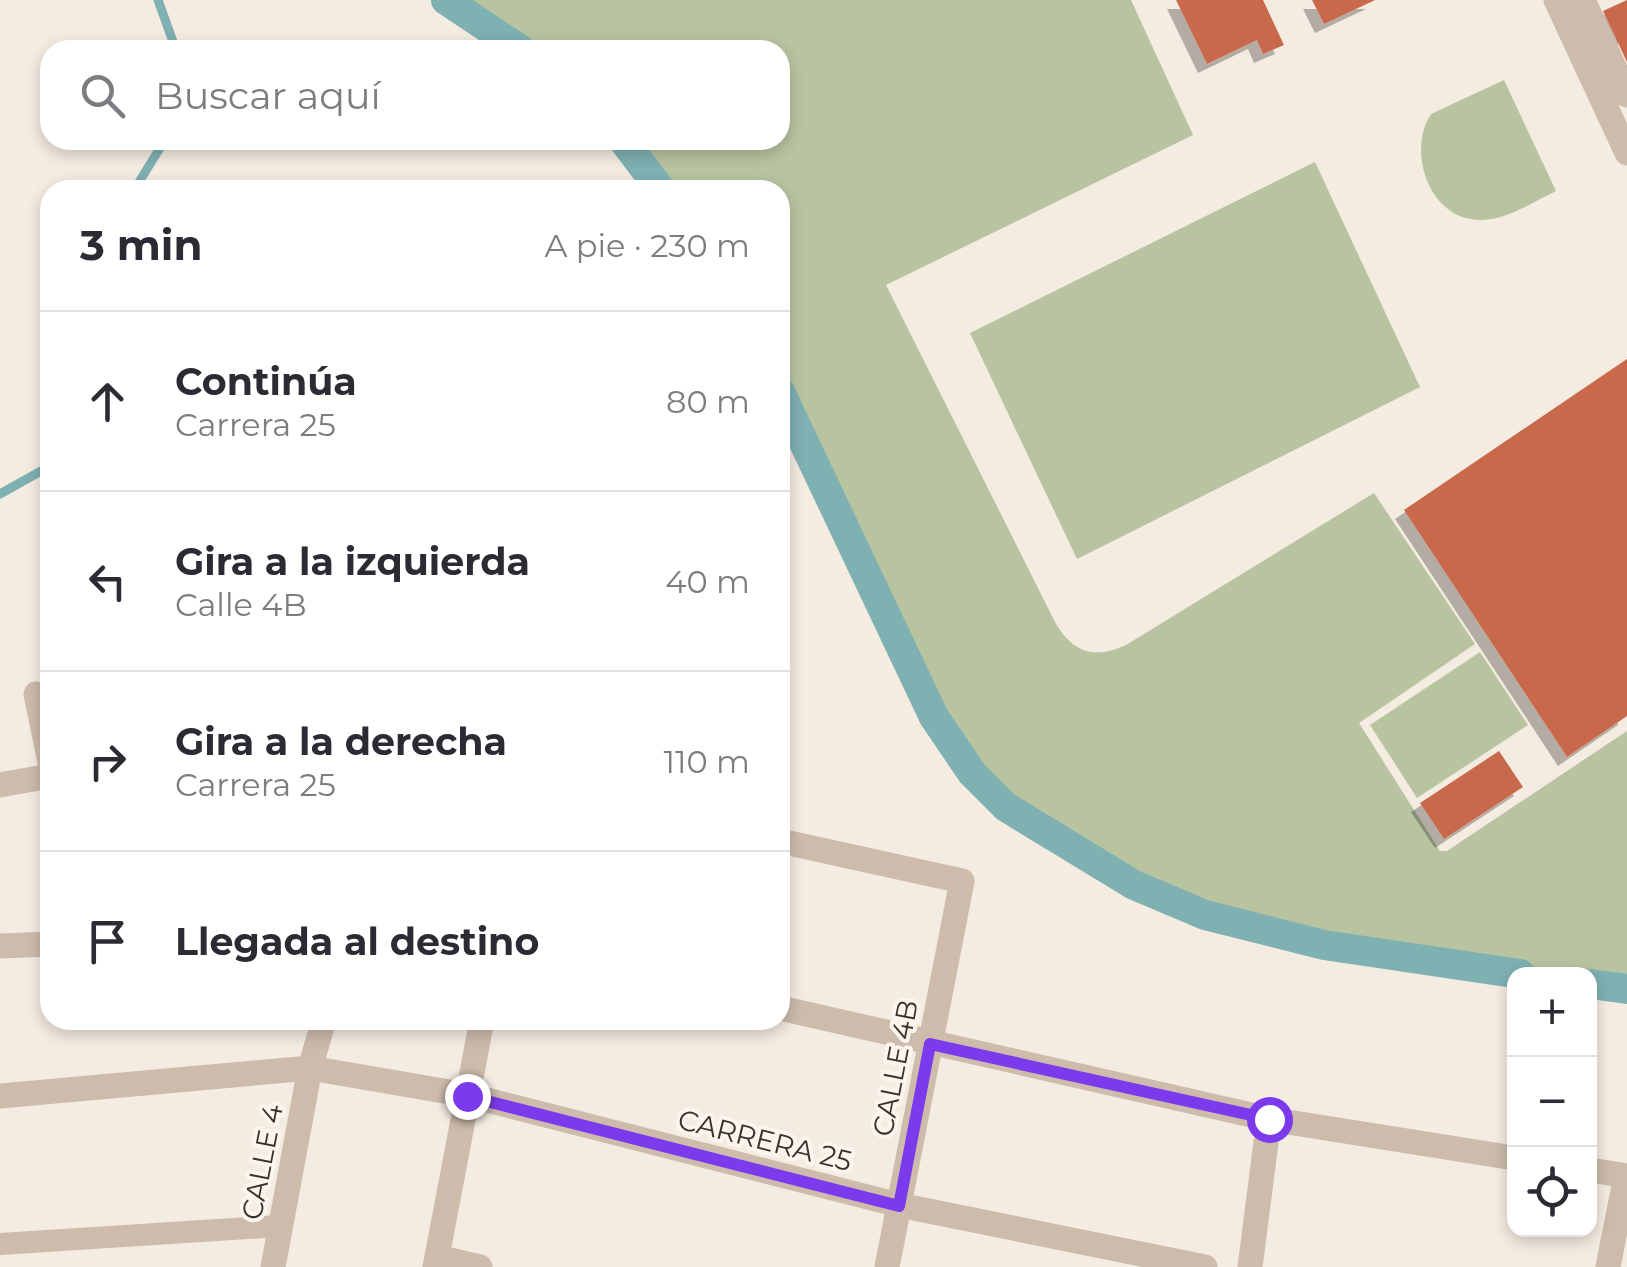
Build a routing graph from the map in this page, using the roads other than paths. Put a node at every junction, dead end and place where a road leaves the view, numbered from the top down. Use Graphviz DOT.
graph roads {
  1 [pos="1556,0"];
  2 [pos="1582,0"];
  3 [pos="1627,95"];
  4 [pos="1627,152"];
  5 [pos="36,694"];
  6 [pos="40,713"];
  7 [pos="40,778"];
  8 [pos="0,785"];
  9 [pos="790,843"];
  10 [pos="40,944"];
  11 [pos="0,946"];
  12 [pos="790,1010"];
  13 [pos="307,1030"];
  14 [pos="321,1030"];
  15 [pos="480,1030"];
  16 [pos="930,1044"];
  17 [pos="310,1068"];
  18 [pos="0,1096"];
  19 [pos="467,1096"];
  20 [pos="1269,1119"];
  21 [pos="1507,1157"];
  22 [pos="1597,1171"];
  23 [pos="1626,1176"];
  24 [pos="899,1206"];
  25 [pos="280,1226"];
  26 [pos="0,1244"];
  27 [pos="436,1262"];
  28 [pos="273,1267"];
  29 [pos="480,1267"];
  30 [pos="887,1267"];
  31 [pos="1205,1267"];
  32 [pos="1250,1267"];
  33 [pos="1608,1267"];
  1 -- 4 [label="street"];
  2 -- 3 [label="street"];
  5 -- 6 [label="street"];
  7 -- 8 [label="street"];
  9 -- 16 [label="street, CALLE 4B"];
  10 -- 11 [label="street"];
  12 -- 16 [label="street"];
  13 -- 17 [label="street, CALLE 4"];
  14 -- 17 [label="street, CALLE 4"];
  15 -- 19 [label="street"];
  16 -- 20 [label="street"];
  16 -- 24 [label="street, CALLE 4B"];
  17 -- 18 [label="street, CARRERA 25"];
  17 -- 19 [label="street, CARRERA 25"];
  17 -- 25 [label="street, CALLE 4"];
  19 -- 24 [label="street, CARRERA 25"];
  19 -- 27 [label="street"];
  20 -- 21 [label="street"];
  20 -- 32 [label="street"];
  22 -- 23 [label="street"];
  23 -- 33 [label="street"];
  24 -- 30 [label="street, CALLE 4B"];
  24 -- 31 [label="street, CARRERA 25"];
  25 -- 26 [label="street"];
  25 -- 28 [label="street, CALLE 4"];
  27 -- 29 [label="street"];
}
